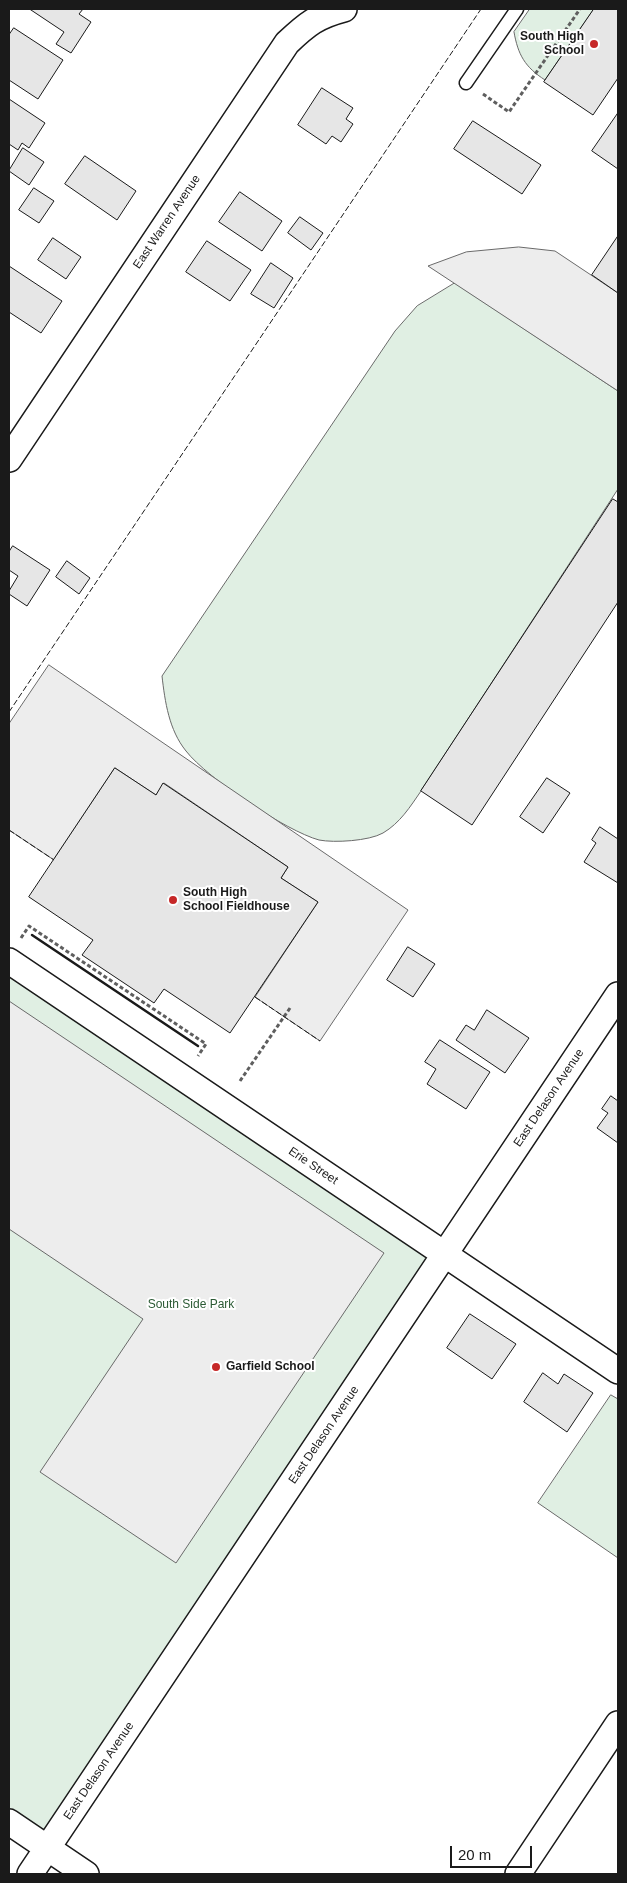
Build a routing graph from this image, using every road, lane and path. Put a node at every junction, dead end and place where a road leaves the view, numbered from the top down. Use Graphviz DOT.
graph roads {
  1 [pos="344,9"];
  2 [pos="517,9"];
  3 [pos="580,9"];
  4 [pos="466,83"];
  5 [pos="9,459"];
  6 [pos="13,952"];
  7 [pos="618,995"];
  8 [pos="290,1008"];
  9 [pos="183,1078"];
  10 [pos="240,1081"];
  11 [pos="445,1254"];
  12 [pos="618,1371"];
  13 [pos="618,1724"];
  14 [pos="9,1822"];
  15 [pos="47,1848"];
  16 [pos="30,1874"];
  17 [pos="86,1874"];
  18 [pos="518,1874"];
  1 -- 5 [label="street, East Warren Avenue"];
  2 -- 4 [label="lane"];
  3 -- 4 [label="path"];
  6 -- 9 [label="street, Erie Street"];
  6 -- 9 [label="path"];
  7 -- 11 [label="street, East Delason Avenue"];
  8 -- 10 [label="path"];
  9 -- 11 [label="street, Erie Street"];
  11 -- 12 [label="street, Erie Street"];
  11 -- 15 [label="street, East Delason Avenue"];
  13 -- 18 [label="street"];
  14 -- 15 [label="street"];
  15 -- 16 [label="street, East Delason Avenue"];
  15 -- 17 [label="street"];
}
